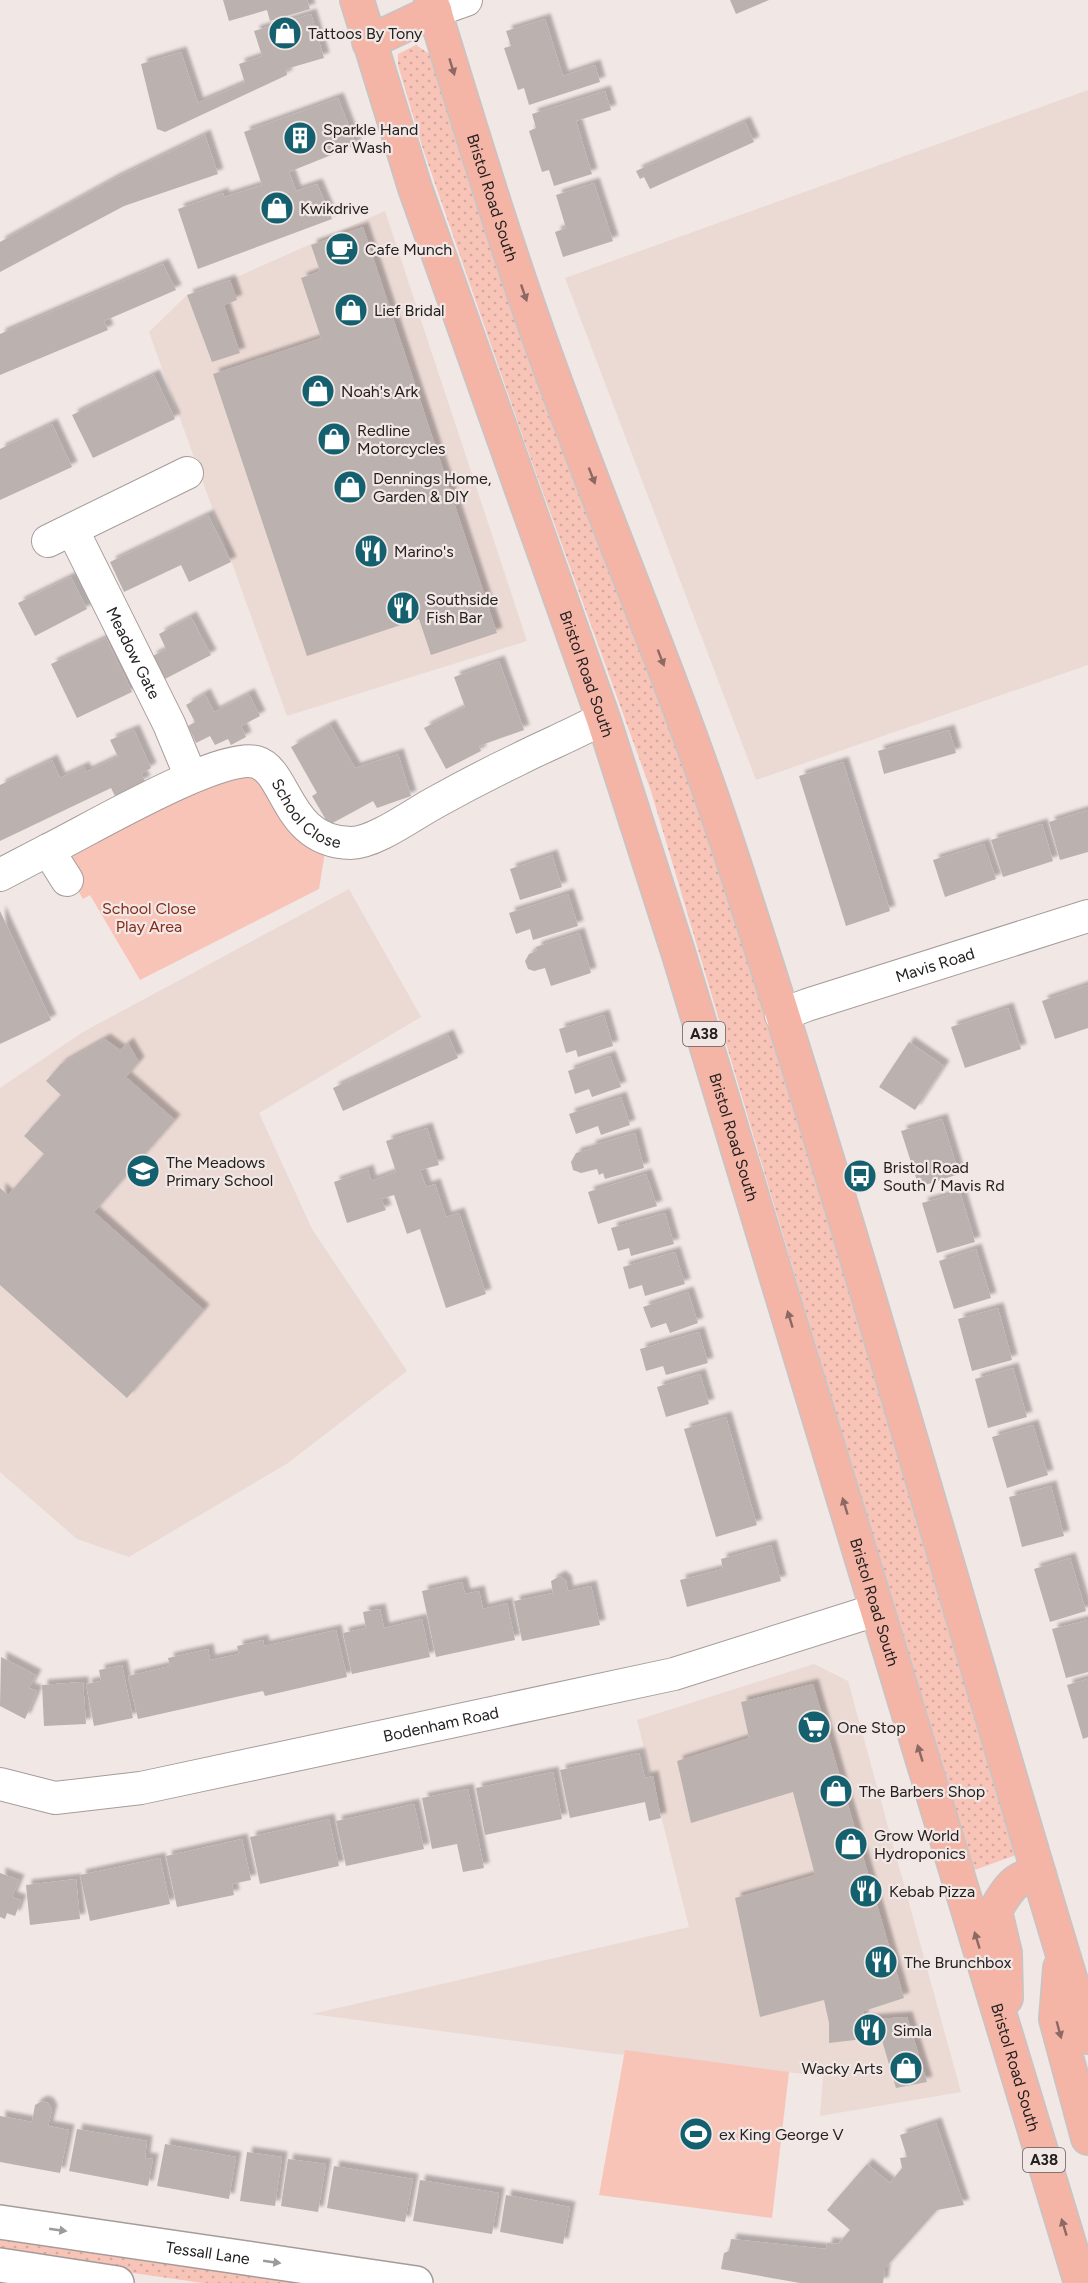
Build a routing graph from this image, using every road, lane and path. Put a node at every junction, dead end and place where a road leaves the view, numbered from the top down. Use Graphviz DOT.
graph roads {
  1 [pos="357,0"];
  2 [pos="466,0"];
  3 [pos="433,6"];
  4 [pos="369,42"];
  5 [pos="187,473"];
  6 [pos="603,717"];
  7 [pos="191,777"];
  8 [pos="48,850"];
  9 [pos="0,875"];
  10 [pos="67,880"];
  11 [pos="1088,916"];
  12 [pos="781,1015"];
  13 [pos="876,1610"];
  14 [pos="0,1784"];
  15 [pos="1039,1874"];
  16 [pos="1062,1952"];
  17 [pos="1006,2036"];
  18 [pos="1088,2037"];
  19 [pos="1088,2138"];
  20 [pos="0,2222"];
  21 [pos="0,2265"];
  22 [pos="117,2283"];
  23 [pos="416,2283"];
  24 [pos="1082,2283"];
  1 -- 4 [label="highway, Bristol Road South / A38"];
  2 -- 3 [label="street"];
  3 -- 4 [label="highway"];
  3 -- 12 [label="highway, Bristol Road South, one-way"];
  4 -- 6 [label="highway, Bristol Road South / A38"];
  5 -- 7 [label="street, Meadow Gate"];
  6 -- 7 [label="street, School Close"];
  13 -- 6 [label="highway, Bristol Road South / A38, one-way"];
  7 -- 8 [label="street, School Close"];
  8 -- 9 [label="street, School Close"];
  8 -- 10 [label="street"];
  11 -- 12 [label="street, Mavis Road"];
  12 -- 15 [label="highway, Bristol Road South"];
  13 -- 14 [label="street, Bodenham Road"];
  17 -- 13 [label="highway, Bristol Road South / A38, one-way"];
  15 -- 16 [label="highway, Bristol Road South"];
  15 -- 17 [label="highway"];
  16 -- 18 [label="highway, Bristol Road South"];
  16 -- 19 [label="highway, one-way"];
  24 -- 17 [label="highway, Bristol Road South / A38, one-way"];
  20 -- 23 [label="street, Tessall Lane, one-way"];
  21 -- 22 [label="street"];
}
